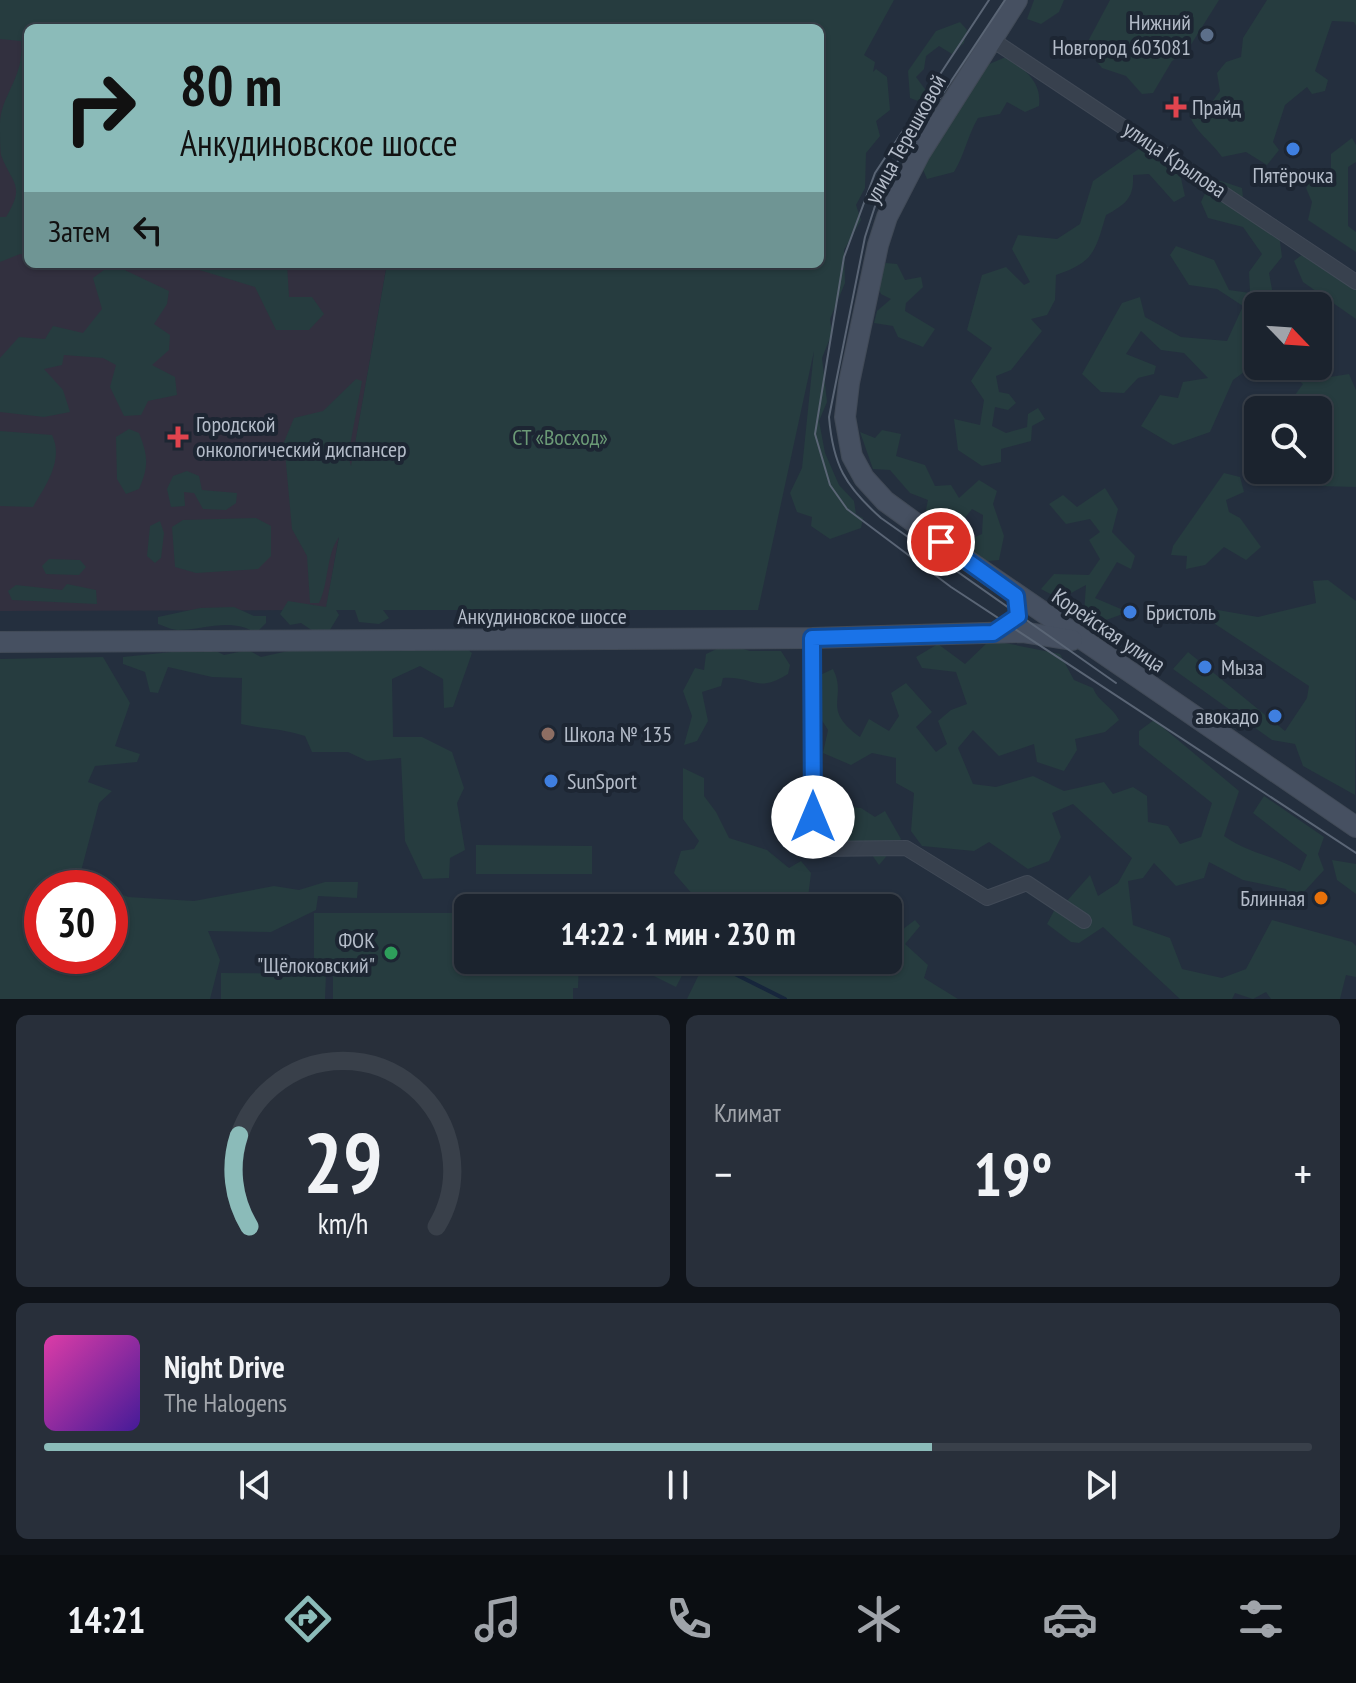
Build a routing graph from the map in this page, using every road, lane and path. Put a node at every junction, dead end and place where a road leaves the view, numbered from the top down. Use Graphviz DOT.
graph roads {
  1 [pos="1017,0"];
  2 [pos="991,39"];
  3 [pos="1356,282"];
  4 [pos="852,456"];
  5 [pos="1016,596"];
  6 [pos="993,633"];
  7 [pos="812,638"];
  8 [pos="0,642"];
  9 [pos="1084,643"];
  10 [pos="1356,827"];
  11 [pos="1084,921"];
  1 -- 2 [label="street, улица Терешковой"];
  2 -- 3 [label="street, улица Крылова"];
  2 -- 4 [label="street, улица Терешковой"];
  4 -- 5 [label="street, Корейская улица"];
  5 -- 6 [label="street"];
  5 -- 9 [label="street, Корейская улица"];
  6 -- 7 [label="street, Анкудиновское шоссе"];
  6 -- 9 [label="street, Анкудиновское шоссе"];
  7 -- 8 [label="street, Анкудиновское шоссе"];
  7 -- 11 [label="street"];
  9 -- 10 [label="street, Корейская улица"];
}
